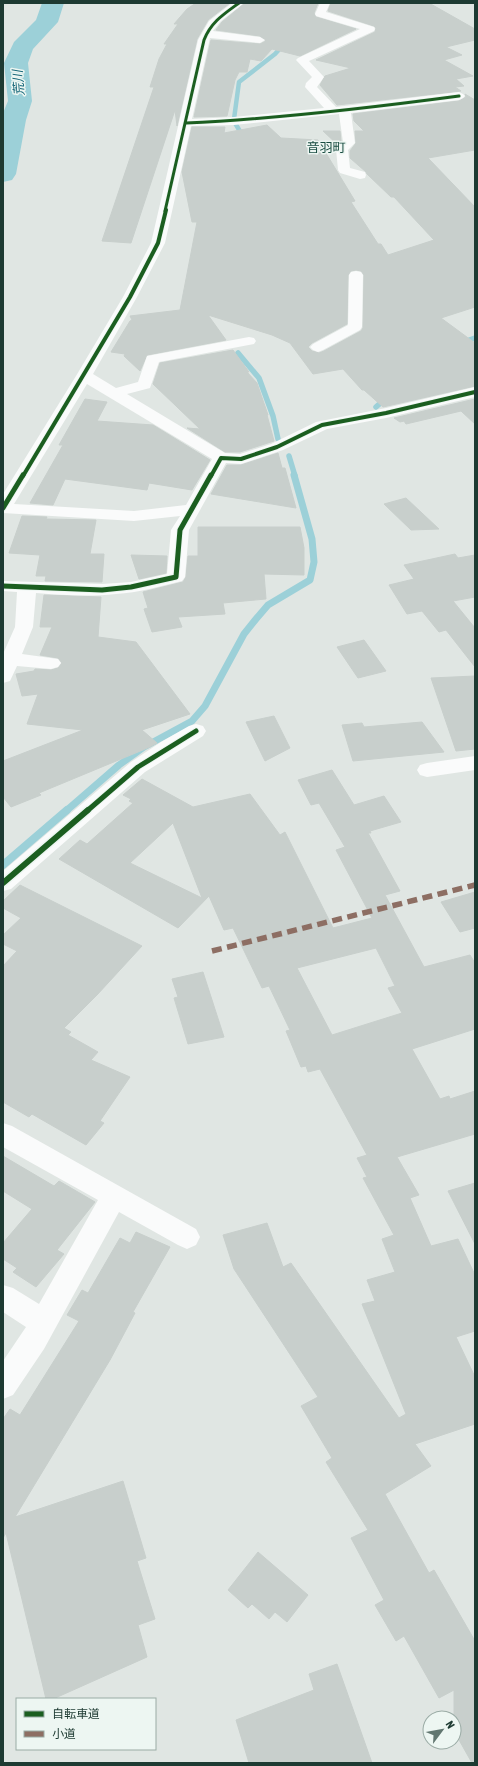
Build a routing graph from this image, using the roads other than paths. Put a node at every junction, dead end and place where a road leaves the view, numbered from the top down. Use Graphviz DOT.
graph roads {
  1 [pos="239,3"];
  2 [pos="325,3"];
  3 [pos="206,34"];
  4 [pos="260,40"];
  5 [pos="459,96"];
  6 [pos="338,110"];
  7 [pos="186,122"];
  8 [pos="360,175"];
  9 [pos="356,275"];
  10 [pos="249,341"];
  11 [pos="318,347"];
  12 [pos="84,376"];
  13 [pos="475,392"];
  14 [pos="114,393"];
  15 [pos="222,458"];
  16 [pos="3,508"];
  17 [pos="192,509"];
  18 [pos="3,586"];
  19 [pos="27,587"];
  20 [pos="10,659"];
  21 [pos="51,663"];
  22 [pos="3,677"];
  23 [pos="196,731"];
  24 [pos="475,763"];
  25 [pos="427,770"];
  26 [pos="3,883"];
  27 [pos="3,1134"];
  28 [pos="114,1196"];
  29 [pos="187,1237"];
  30 [pos="3,1297"];
  31 [pos="43,1322"];
  32 [pos="3,1385"];
  1 -- 3 [label="street"];
  2 -- 6 [label="street"];
  3 -- 4 [label="street"];
  3 -- 7 [label="street"];
  5 -- 6 [label="street"];
  6 -- 7 [label="street"];
  6 -- 8 [label="street"];
  7 -- 12 [label="street"];
  9 -- 11 [label="street"];
  10 -- 14 [label="street"];
  12 -- 14 [label="street"];
  12 -- 16 [label="street"];
  13 -- 15 [label="street"];
  14 -- 15 [label="street"];
  15 -- 17 [label="street"];
  16 -- 17 [label="street"];
  17 -- 19 [label="street"];
  18 -- 19 [label="street"];
  19 -- 20 [label="street"];
  20 -- 21 [label="street"];
  20 -- 22 [label="street"];
  23 -- 26 [label="street"];
  24 -- 25 [label="street"];
  27 -- 28 [label="street"];
  28 -- 29 [label="street"];
  28 -- 31 [label="street"];
  30 -- 31 [label="street"];
  31 -- 32 [label="street"];
}
